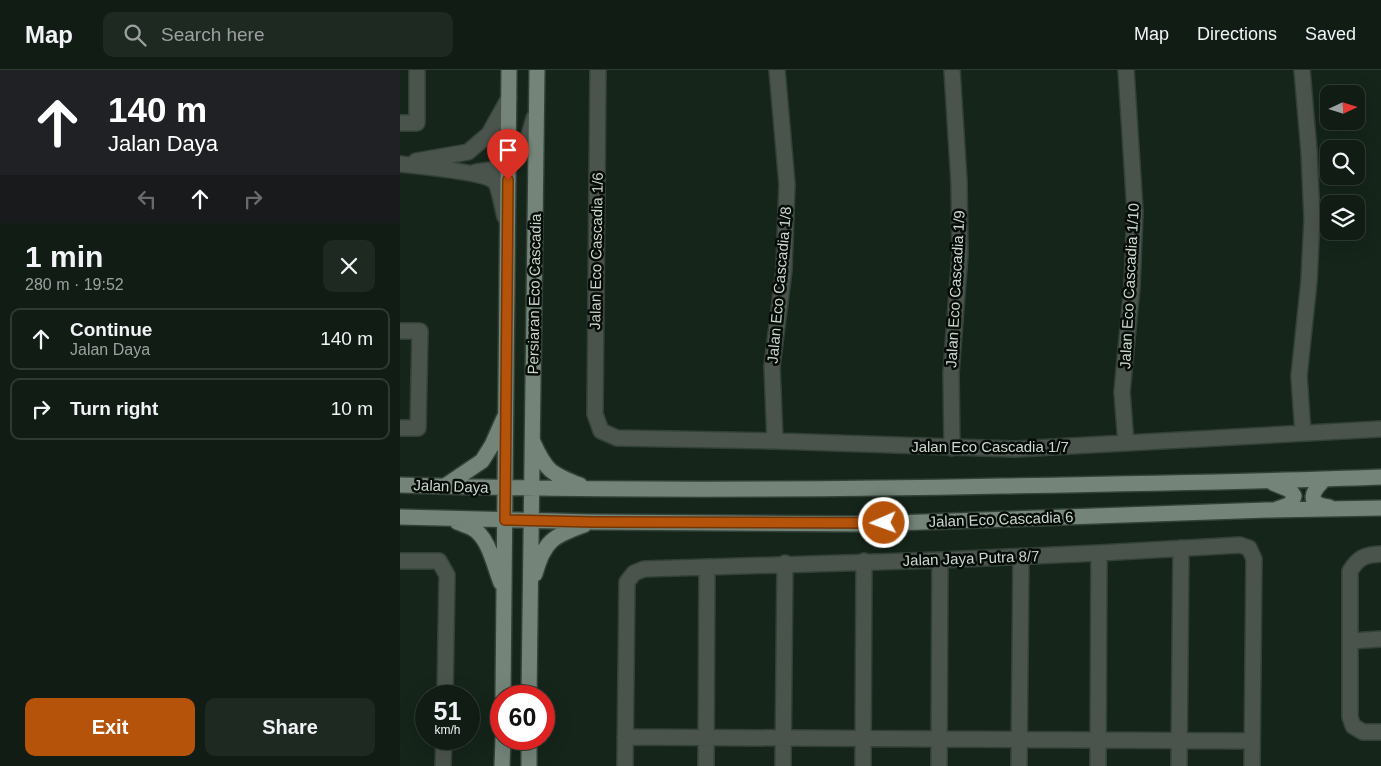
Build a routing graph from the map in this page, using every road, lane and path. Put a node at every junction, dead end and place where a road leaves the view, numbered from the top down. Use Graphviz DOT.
graph roads {
  1 [pos="418,70"];
  2 [pos="509,70"];
  3 [pos="537,70"];
  4 [pos="598,70"];
  5 [pos="777,70"];
  6 [pos="952,70"];
  7 [pos="1126,70"];
  8 [pos="1302,70"];
  9 [pos="509,98"];
  10 [pos="536,111"];
  11 [pos="400,123"];
  12 [pos="509,164"];
  13 [pos="470,173"];
  14 [pos="508,226"];
  15 [pos="400,331"];
  16 [pos="506,413"];
  17 [pos="400,428"];
  18 [pos="1381,429"];
  19 [pos="601,431"];
  20 [pos="1303,433"];
  21 [pos="532,438"];
  22 [pos="775,441"];
  23 [pos="1126,443"];
  24 [pos="952,448"];
  25 [pos="1381,477"];
  26 [pos="1325,479"];
  27 [pos="1266,482"];
  28 [pos="400,485"];
  29 [pos="444,486"];
  30 [pos="505,488"];
  31 [pos="531,488"];
  32 [pos="590,488"];
  33 [pos="1381,508"];
  34 [pos="1340,509"];
  35 [pos="1267,510"];
  36 [pos="400,517"];
  37 [pos="446,518"];
  38 [pos="505,520"];
  39 [pos="531,520"];
  40 [pos="592,522"];
  41 [pos="1181,548"];
  42 [pos="1099,553"];
  43 [pos="1381,554"];
  44 [pos="1021,556"];
  45 [pos="940,560"];
  46 [pos="400,561"];
  47 [pos="864,561"];
  48 [pos="785,563"];
  49 [pos="707,568"];
  50 [pos="530,589"];
  51 [pos="504,591"];
  52 [pos="1381,639"];
  53 [pos="1351,640"];
  54 [pos="445,685"];
  55 [pos="503,685"];
  56 [pos="530,685"];
  57 [pos="1381,732"];
  58 [pos="625,737"];
  59 [pos="706,738"];
  60 [pos="783,738"];
  61 [pos="863,739"];
  62 [pos="939,739"];
  63 [pos="1019,740"];
  64 [pos="1098,740"];
  65 [pos="1179,740"];
  66 [pos="1252,741"];
  67 [pos="444,750"];
  68 [pos="503,750"];
  69 [pos="529,750"];
  70 [pos="443,766"];
  71 [pos="502,766"];
  72 [pos="529,766"];
  73 [pos="625,766"];
  74 [pos="706,766"];
  75 [pos="783,766"];
  76 [pos="863,766"];
  77 [pos="938,766"];
  78 [pos="1019,766"];
  79 [pos="1098,766"];
  80 [pos="1179,766"];
  81 [pos="1252,766"];
  1 -- 11 [label="street"];
  2 -- 9 [label="main road, Persiaran Eco Cascadia"];
  3 -- 10 [label="main road, Persiaran Eco Cascadia"];
  4 -- 19 [label="street, Jalan Eco Cascadia 1/6"];
  5 -- 22 [label="street, Jalan Eco Cascadia 1/8"];
  6 -- 24 [label="street, Jalan Eco Cascadia 1/9"];
  7 -- 23 [label="street, Jalan Eco Cascadia 1/10"];
  8 -- 20 [label="street"];
  9 -- 12 [label="main road, Persiaran Eco Cascadia"];
  9 -- 13 [label="street"];
  10 -- 12 [label="street"];
  10 -- 21 [label="main road, Persiaran Eco Cascadia"];
  12 -- 13 [label="street"];
  12 -- 14 [label="main road, Persiaran Eco Cascadia"];
  13 -- 14 [label="street"];
  14 -- 16 [label="main road, Persiaran Eco Cascadia"];
  15 -- 17 [label="street"];
  16 -- 29 [label="main road"];
  16 -- 30 [label="main road, Persiaran Eco Cascadia"];
  18 -- 20 [label="street, Jalan Eco Cascadia 1/7"];
  19 -- 22 [label="street, Jalan Eco Cascadia 1/7"];
  20 -- 23 [label="street, Jalan Eco Cascadia 1/7"];
  21 -- 31 [label="main road, Persiaran Eco Cascadia"];
  21 -- 32 [label="main road"];
  22 -- 24 [label="street, Jalan Eco Cascadia 1/7"];
  23 -- 24 [label="street, Jalan Eco Cascadia 1/7"];
  25 -- 26 [label="main road"];
  26 -- 27 [label="main road"];
  26 -- 34 [label="main road"];
  27 -- 32 [label="main road"];
  27 -- 35 [label="main road"];
  28 -- 29 [label="main road, Jalan Daya"];
  29 -- 30 [label="main road, Jalan Daya"];
  30 -- 31 [label="main road, Jalan Daya"];
  30 -- 38 [label="main road, Persiaran Eco Cascadia"];
  31 -- 32 [label="main road"];
  31 -- 39 [label="main road, Persiaran Eco Cascadia"];
  33 -- 34 [label="main road, Jalan Eco Cascadia 6"];
  34 -- 35 [label="main road, Jalan Eco Cascadia 6"];
  35 -- 40 [label="main road, Jalan Eco Cascadia 6"];
  36 -- 37 [label="main road"];
  37 -- 38 [label="main road"];
  37 -- 51 [label="main road"];
  38 -- 39 [label="main road"];
  38 -- 51 [label="main road, Persiaran Eco Cascadia"];
  39 -- 40 [label="main road, Jalan Eco Cascadia 6"];
  39 -- 50 [label="main road, Persiaran Eco Cascadia"];
  40 -- 50 [label="main road"];
  41 -- 42 [label="street, Jalan Jaya Putra 8/7"];
  41 -- 65 [label="street"];
  41 -- 66 [label="street, Jalan Jaya Putra 8/7"];
  42 -- 44 [label="street, Jalan Jaya Putra 8/7"];
  42 -- 64 [label="street"];
  43 -- 53 [label="street"];
  44 -- 45 [label="street, Jalan Jaya Putra 8/7"];
  44 -- 63 [label="street"];
  45 -- 47 [label="street, Jalan Jaya Putra 8/7"];
  45 -- 62 [label="street"];
  46 -- 54 [label="street"];
  47 -- 48 [label="street, Jalan Jaya Putra 8/7"];
  47 -- 61 [label="street"];
  48 -- 49 [label="street, Jalan Jaya Putra 8/7"];
  48 -- 60 [label="street"];
  49 -- 58 [label="street, Jalan Jaya Putra 8/7"];
  49 -- 59 [label="street"];
  50 -- 56 [label="main road, Persiaran Eco Cascadia"];
  51 -- 55 [label="main road, Persiaran Eco Cascadia"];
  52 -- 53 [label="street"];
  53 -- 57 [label="street"];
  58 -- 59 [label="street"];
  58 -- 73 [label="street"];
  59 -- 60 [label="street"];
  59 -- 74 [label="street"];
  60 -- 61 [label="street"];
  60 -- 75 [label="street"];
  61 -- 62 [label="street"];
  61 -- 76 [label="street"];
  62 -- 63 [label="street"];
  62 -- 77 [label="street"];
  63 -- 64 [label="street"];
  63 -- 78 [label="street"];
  64 -- 65 [label="street"];
  64 -- 79 [label="street"];
  65 -- 66 [label="street"];
  65 -- 80 [label="street"];
  66 -- 81 [label="street"];
  67 -- 70 [label="street"];
  68 -- 71 [label="main road"];
  69 -- 72 [label="main road"];
}
